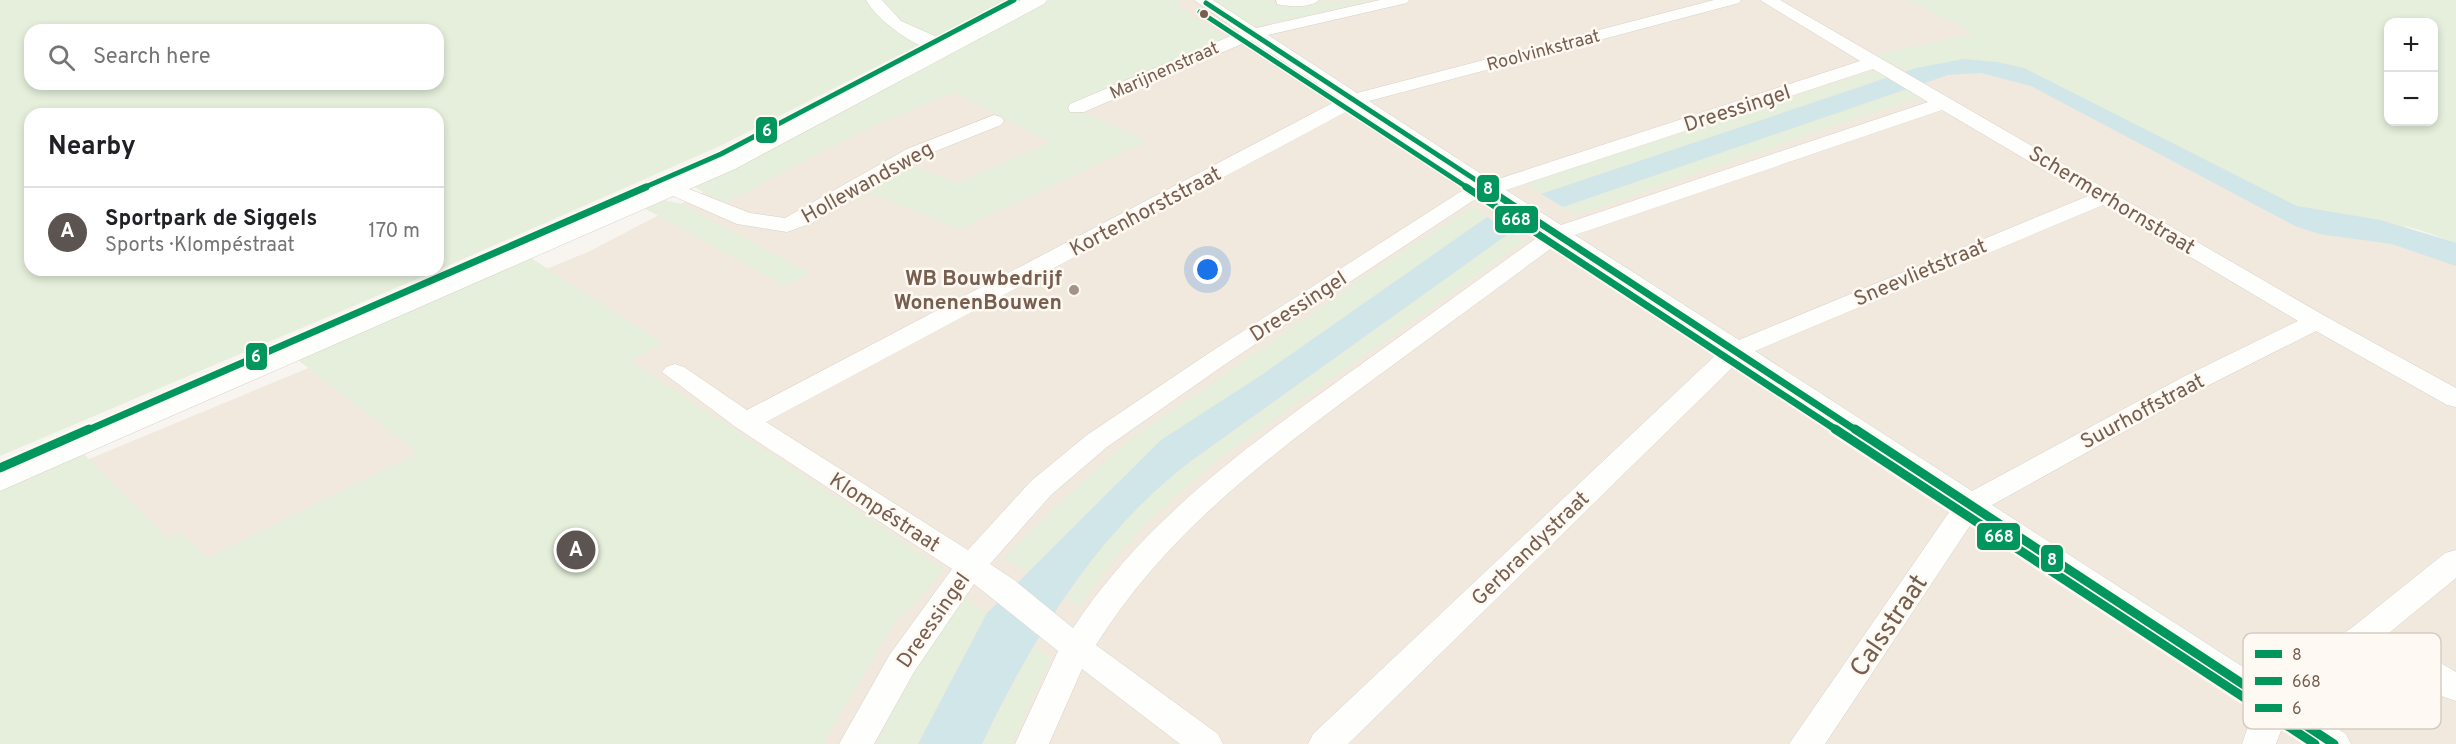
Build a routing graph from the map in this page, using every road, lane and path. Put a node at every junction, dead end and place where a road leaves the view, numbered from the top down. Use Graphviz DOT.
graph roads {
  1 [pos="874,0"];
  2 [pos="1037,0"];
  3 [pos="1202,0"];
  4 [pos="1311,0"];
  5 [pos="1401,0"];
  6 [pos="1733,0"];
  7 [pos="1768,0"];
  8 [pos="1282,2"];
  9 [pos="1252,34"];
  10 [pos="947,48"];
  11 [pos="1883,66"];
  12 [pos="1353,100"];
  13 [pos="1946,102"];
  14 [pos="1077,108"];
  15 [pos="994,121"];
  16 [pos="671,188"];
  17 [pos="1488,189"];
  18 [pos="2106,196"];
  19 [pos="1556,234"];
  20 [pos="2316,321"];
  21 [pos="1735,351"];
  22 [pos="675,372"];
  23 [pos="2456,399"];
  24 [pos="746,422"];
  25 [pos="0,479"];
  26 [pos="1969,505"];
  27 [pos="2456,561"];
  28 [pos="970,567"];
  29 [pos="2367,633"];
  30 [pos="1077,648"];
  31 [pos="2441,679"];
  32 [pos="2243,685"];
  33 [pos="2456,688"];
  34 [pos="2264,729"];
  35 [pos="2311,729"];
  36 [pos="856,744"];
  37 [pos="1032,744"];
  38 [pos="1206,744"];
  39 [pos="1325,744"];
  40 [pos="1806,744"];
  41 [pos="2259,744"];
  42 [pos="2334,744"];
  1 -- 10 [label="street"];
  2 -- 10 [label="main road"];
  3 -- 9 [label="street"];
  4 -- 8 [label="street"];
  5 -- 9 [label="street, Marijnenstraat"];
  6 -- 12 [label="street, Roolvinkstraat"];
  7 -- 11 [label="street, Schermerhornstraat"];
  9 -- 12 [label="street"];
  9 -- 14 [label="street, Marijnenstraat"];
  10 -- 16 [label="main road"];
  11 -- 13 [label="street, Schermerhornstraat"];
  11 -- 17 [label="street, Dreessingel"];
  12 -- 17 [label="street"];
  12 -- 24 [label="street, Kortenhorststraat"];
  13 -- 18 [label="street, Schermerhornstraat"];
  13 -- 19 [label="street"];
  15 -- 16 [label="street, Hollewandsweg"];
  16 -- 25 [label="main road"];
  17 -- 19 [label="street"];
  17 -- 28 [label="street, Dreessingel"];
  18 -- 20 [label="street, Schermerhornstraat"];
  18 -- 21 [label="street, Sneevlietstraat"];
  19 -- 21 [label="street"];
  19 -- 30 [label="street"];
  20 -- 23 [label="street, Schermerhornstraat"];
  20 -- 26 [label="street, Suurhoffstraat"];
  21 -- 26 [label="street"];
  21 -- 39 [label="street, Gerbrandystraat"];
  22 -- 24 [label="street, Klompéstraat"];
  24 -- 28 [label="street, Klompéstraat"];
  26 -- 32 [label="street"];
  26 -- 40 [label="street, Calsstraat"];
  27 -- 29 [label="street"];
  28 -- 30 [label="street, Klompéstraat"];
  28 -- 36 [label="street, Dreessingel"];
  30 -- 37 [label="street"];
  30 -- 38 [label="street, Klompéstraat"];
  31 -- 33 [label="street"];
  34 -- 41 [label="street"];
  35 -- 42 [label="street"];
}
